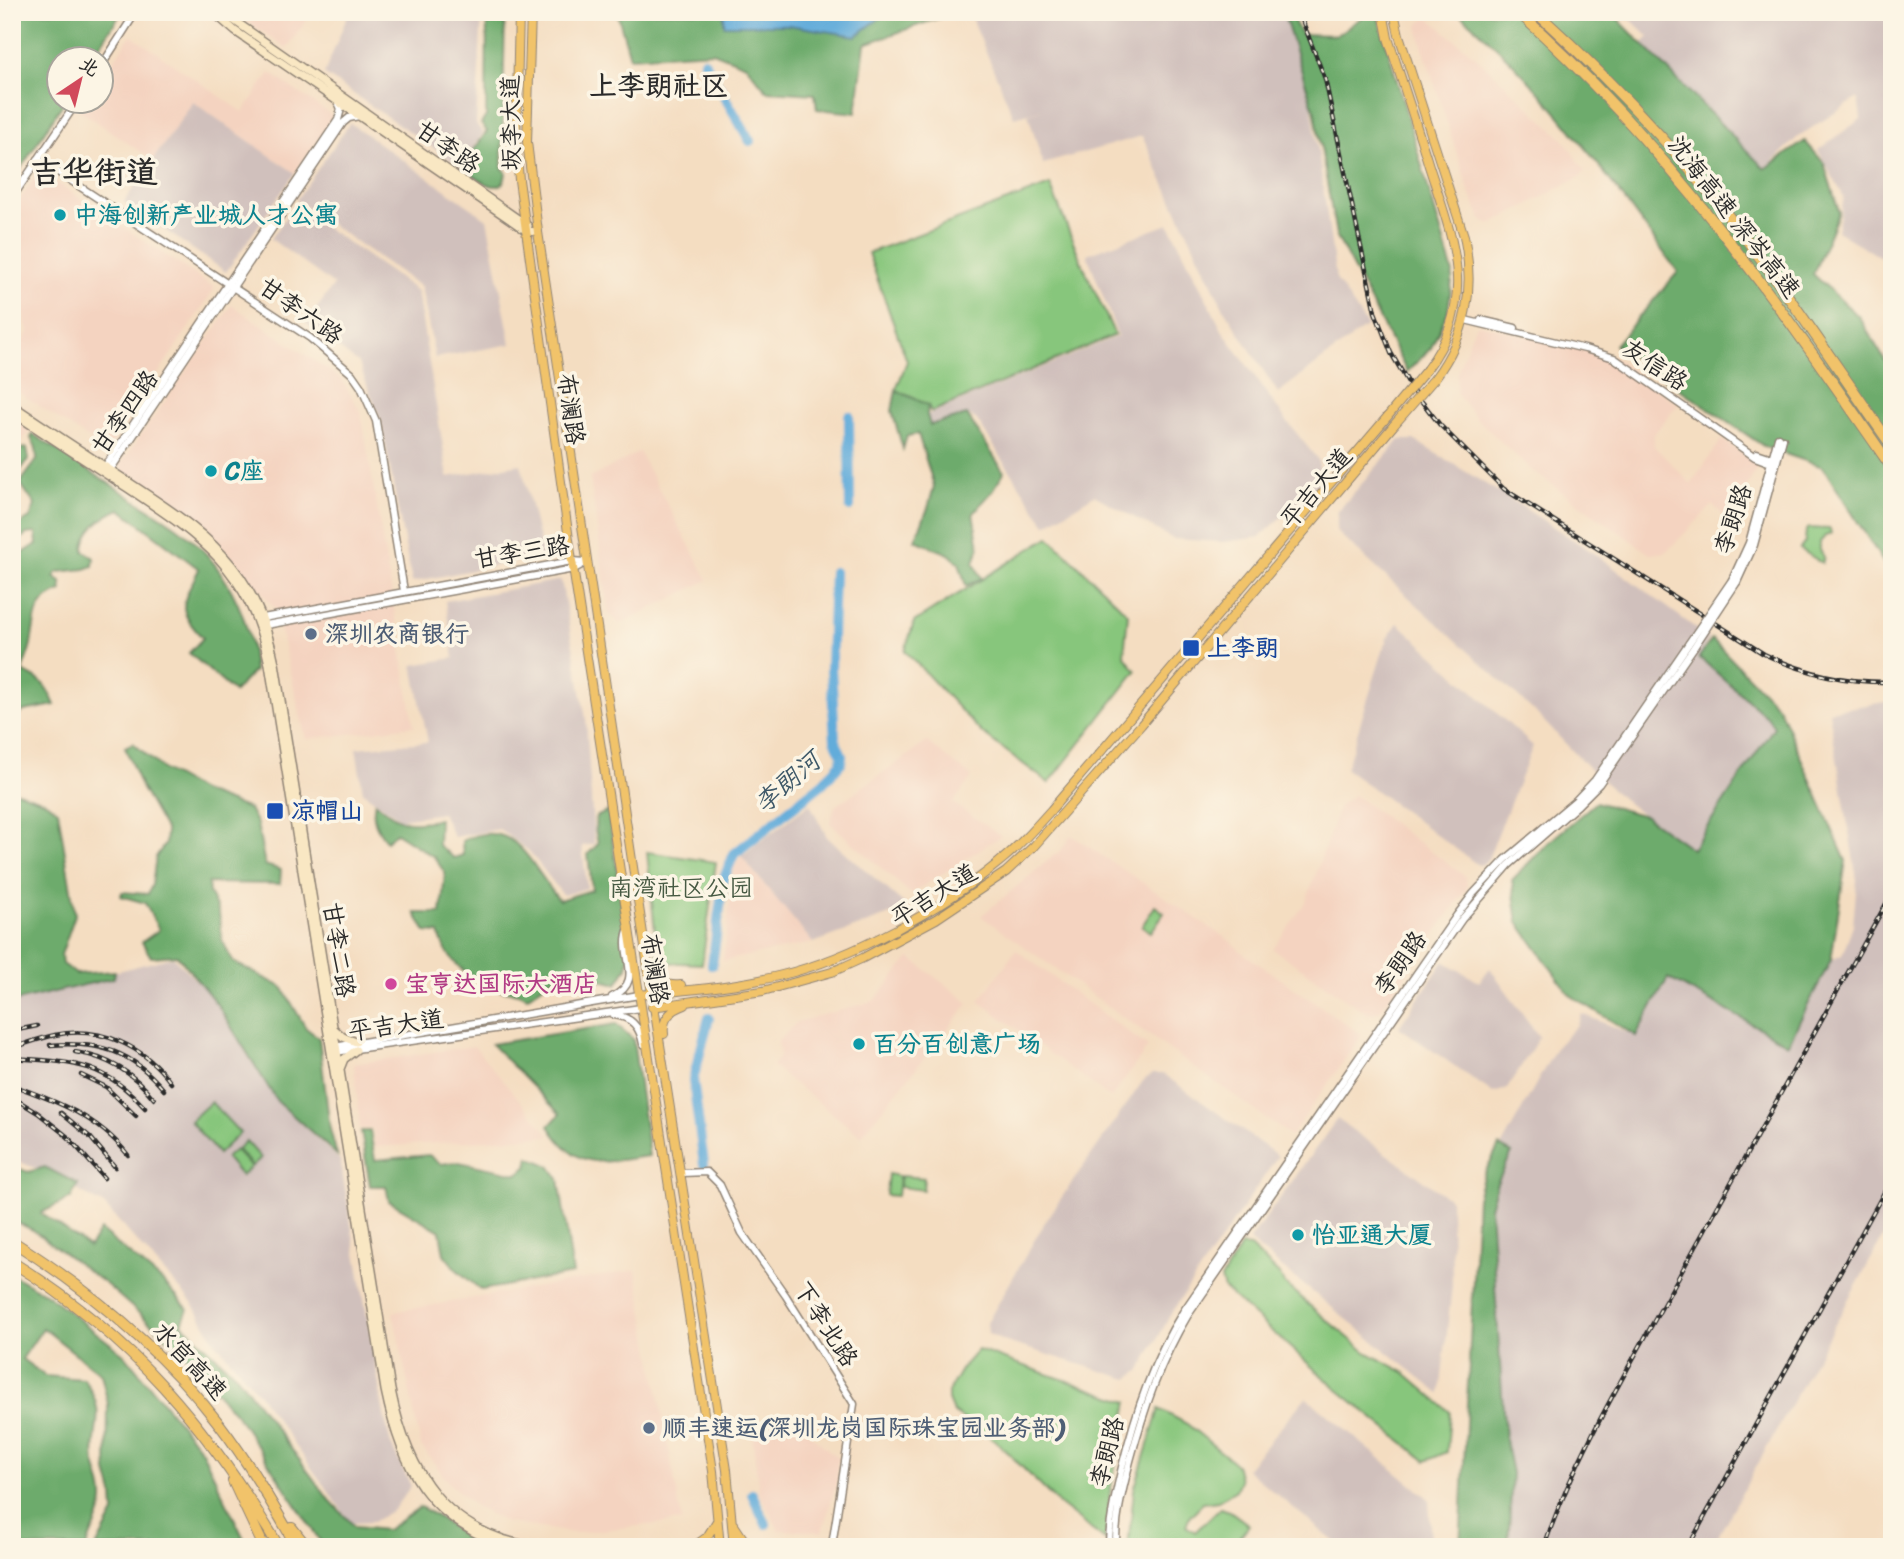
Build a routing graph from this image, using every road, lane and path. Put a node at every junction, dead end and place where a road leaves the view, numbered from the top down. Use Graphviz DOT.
graph roads {
  1 [pos="136,12"];
  2 [pos="213,12"];
  3 [pos="222,12"];
  4 [pos="519,12"];
  5 [pos="531,12"];
  6 [pos="1383,12"];
  7 [pos="1394,12"];
  8 [pos="1517,12"];
  9 [pos="1536,12"];
  10 [pos="114,46"];
  11 [pos="338,102"];
  12 [pos="67,116"];
  13 [pos="360,116"];
  14 [pos="38,159"];
  15 [pos="12,198"];
  16 [pos="526,227"];
  17 [pos="538,232"];
  18 [pos="230,286"];
  19 [pos="12,299"];
  20 [pos="1465,317"];
  21 [pos="12,332"];
  22 [pos="12,405"];
  23 [pos="12,412"];
  24 [pos="1892,446"];
  25 [pos="1771,461"];
  26 [pos="1892,468"];
  27 [pos="106,470"];
  28 [pos="587,562"];
  29 [pos="573,565"];
  30 [pos="1735,581"];
  31 [pos="404,591"];
  32 [pos="263,622"];
  33 [pos="1517,853"];
  34 [pos="629,928"];
  35 [pos="645,945"];
  36 [pos="715,986"];
  37 [pos="652,994"];
  38 [pos="639,995"];
  39 [pos="710,998"];
  40 [pos="595,1002"];
  41 [pos="654,1006"];
  42 [pos="641,1008"];
  43 [pos="588,1016"];
  44 [pos="332,1026"];
  45 [pos="356,1046"];
  46 [pos="334,1050"];
  47 [pos="650,1057"];
  48 [pos="340,1073"];
  49 [pos="667,1078"];
  50 [pos="682,1173"];
  51 [pos="12,1241"];
  52 [pos="12,1262"];
  53 [pos="229,1467"];
  54 [pos="272,1505"];
  55 [pos="718,1515"];
  56 [pos="733,1519"];
  57 [pos="834,1539"];
  58 [pos="264,1547"];
  59 [pos="279,1547"];
  60 [pos="297,1547"];
  61 [pos="307,1547"];
  62 [pos="506,1547"];
  63 [pos="537,1547"];
  64 [pos="603,1547"];
  65 [pos="657,1547"];
  66 [pos="693,1547"];
  67 [pos="720,1547"];
  68 [pos="734,1547"];
  69 [pos="752,1547"];
  70 [pos="1109,1547"];
  71 [pos="1116,1547"];
  1 -- 10 [label="street"];
  2 -- 11 [label="main road, 甘李路"];
  3 -- 16 [label="main road, 甘李路"];
  4 -- 16 [label="main road, 坂李大道"];
  5 -- 17 [label="main road, 坂李大道"];
  6 -- 36 [label="main road, 平吉大道, bridge"];
  7 -- 20 [label="main road, 平吉大道"];
  8 -- 26 [label="highway, 沈海高速 深岑高速"];
  9 -- 24 [label="highway, 沈海高速 深岑高速"];
  11 -- 13 [label="main road, 甘李路"];
  11 -- 18 [label="street, 甘李四路"];
  12 -- 14 [label="street"];
  13 -- 16 [label="main road, 甘李路"];
  13 -- 18 [label="street, 甘李四路"];
  14 -- 15 [label="street"];
  14 -- 18 [label="street, 甘李六路"];
  16 -- 17 [label="main road, 甘李路"];
  16 -- 29 [label="main road, 布澜路"];
  17 -- 28 [label="main road, 布澜路"];
  18 -- 27 [label="street, 甘李四路"];
  18 -- 31 [label="street, 甘李六路"];
  19 -- 21 [label="street"];
  20 -- 25 [label="street, 友信路"];
  20 -- 39 [label="main road, 平吉大道, bridge"];
  22 -- 27 [label="main road, 甘李二路"];
  23 -- 27 [label="main road, 甘李二路"];
  25 -- 30 [label="street, 李朗路"];
  25 -- 30 [label="street, 李朗路"];
  27 -- 32 [label="main road, 甘李二路"];
  28 -- 29 [label="street, 甘李三路"];
  28 -- 35 [label="main road, 布澜路"];
  29 -- 32 [label="street, 甘李三路"];
  29 -- 34 [label="main road, 布澜路"];
  30 -- 33 [label="street, 李朗路, bridge"];
  32 -- 44 [label="main road, 甘李二路"];
  32 -- 46 [label="main road, 甘李二路"];
  33 -- 70 [label="street, 李朗路"];
  33 -- 71 [label="street, 李朗路"];
  34 -- 38 [label="main road, 布澜路"];
  34 -- 40 [label="street"];
  35 -- 36 [label="main road"];
  35 -- 37 [label="main road, 布澜路"];
  36 -- 37 [label="main road, 平吉大道"];
  37 -- 38 [label="main road, 平吉大道"];
  37 -- 41 [label="main road, 布澜路"];
  38 -- 40 [label="street, 平吉大道"];
  38 -- 42 [label="main road, 布澜路"];
  39 -- 41 [label="main road, 平吉大道"];
  39 -- 49 [label="main road"];
  40 -- 45 [label="street, 平吉大道"];
  41 -- 42 [label="main road, 平吉大道"];
  41 -- 49 [label="main road, 布澜路"];
  42 -- 43 [label="street, 平吉大道"];
  42 -- 47 [label="main road, 布澜路"];
  43 -- 45 [label="street, 平吉大道"];
  43 -- 47 [label="street"];
  44 -- 45 [label="main road"];
  44 -- 46 [label="main road, 甘李二路"];
  45 -- 46 [label="street, 平吉大道"];
  45 -- 48 [label="main road"];
  46 -- 48 [label="main road, 甘李二路"];
  46 -- 62 [label="main road, 甘李二路"];
  47 -- 55 [label="main road, 布澜路"];
  48 -- 63 [label="main road, 甘李二路"];
  49 -- 50 [label="main road, 布澜路"];
  50 -- 56 [label="main road, 布澜路"];
  50 -- 57 [label="street, 下李北路"];
  51 -- 54 [label="highway, 水官高速"];
  52 -- 53 [label="highway, 水官高速"];
  53 -- 58 [label="highway"];
  53 -- 59 [label="highway, 水官高速"];
  54 -- 60 [label="highway, 水官高速"];
  54 -- 61 [label="highway"];
  55 -- 66 [label="main road"];
  55 -- 67 [label="main road, 布澜路"];
  56 -- 68 [label="main road, 布澜路"];
  56 -- 69 [label="main road"];
  64 -- 65 [label="main road"];
}
